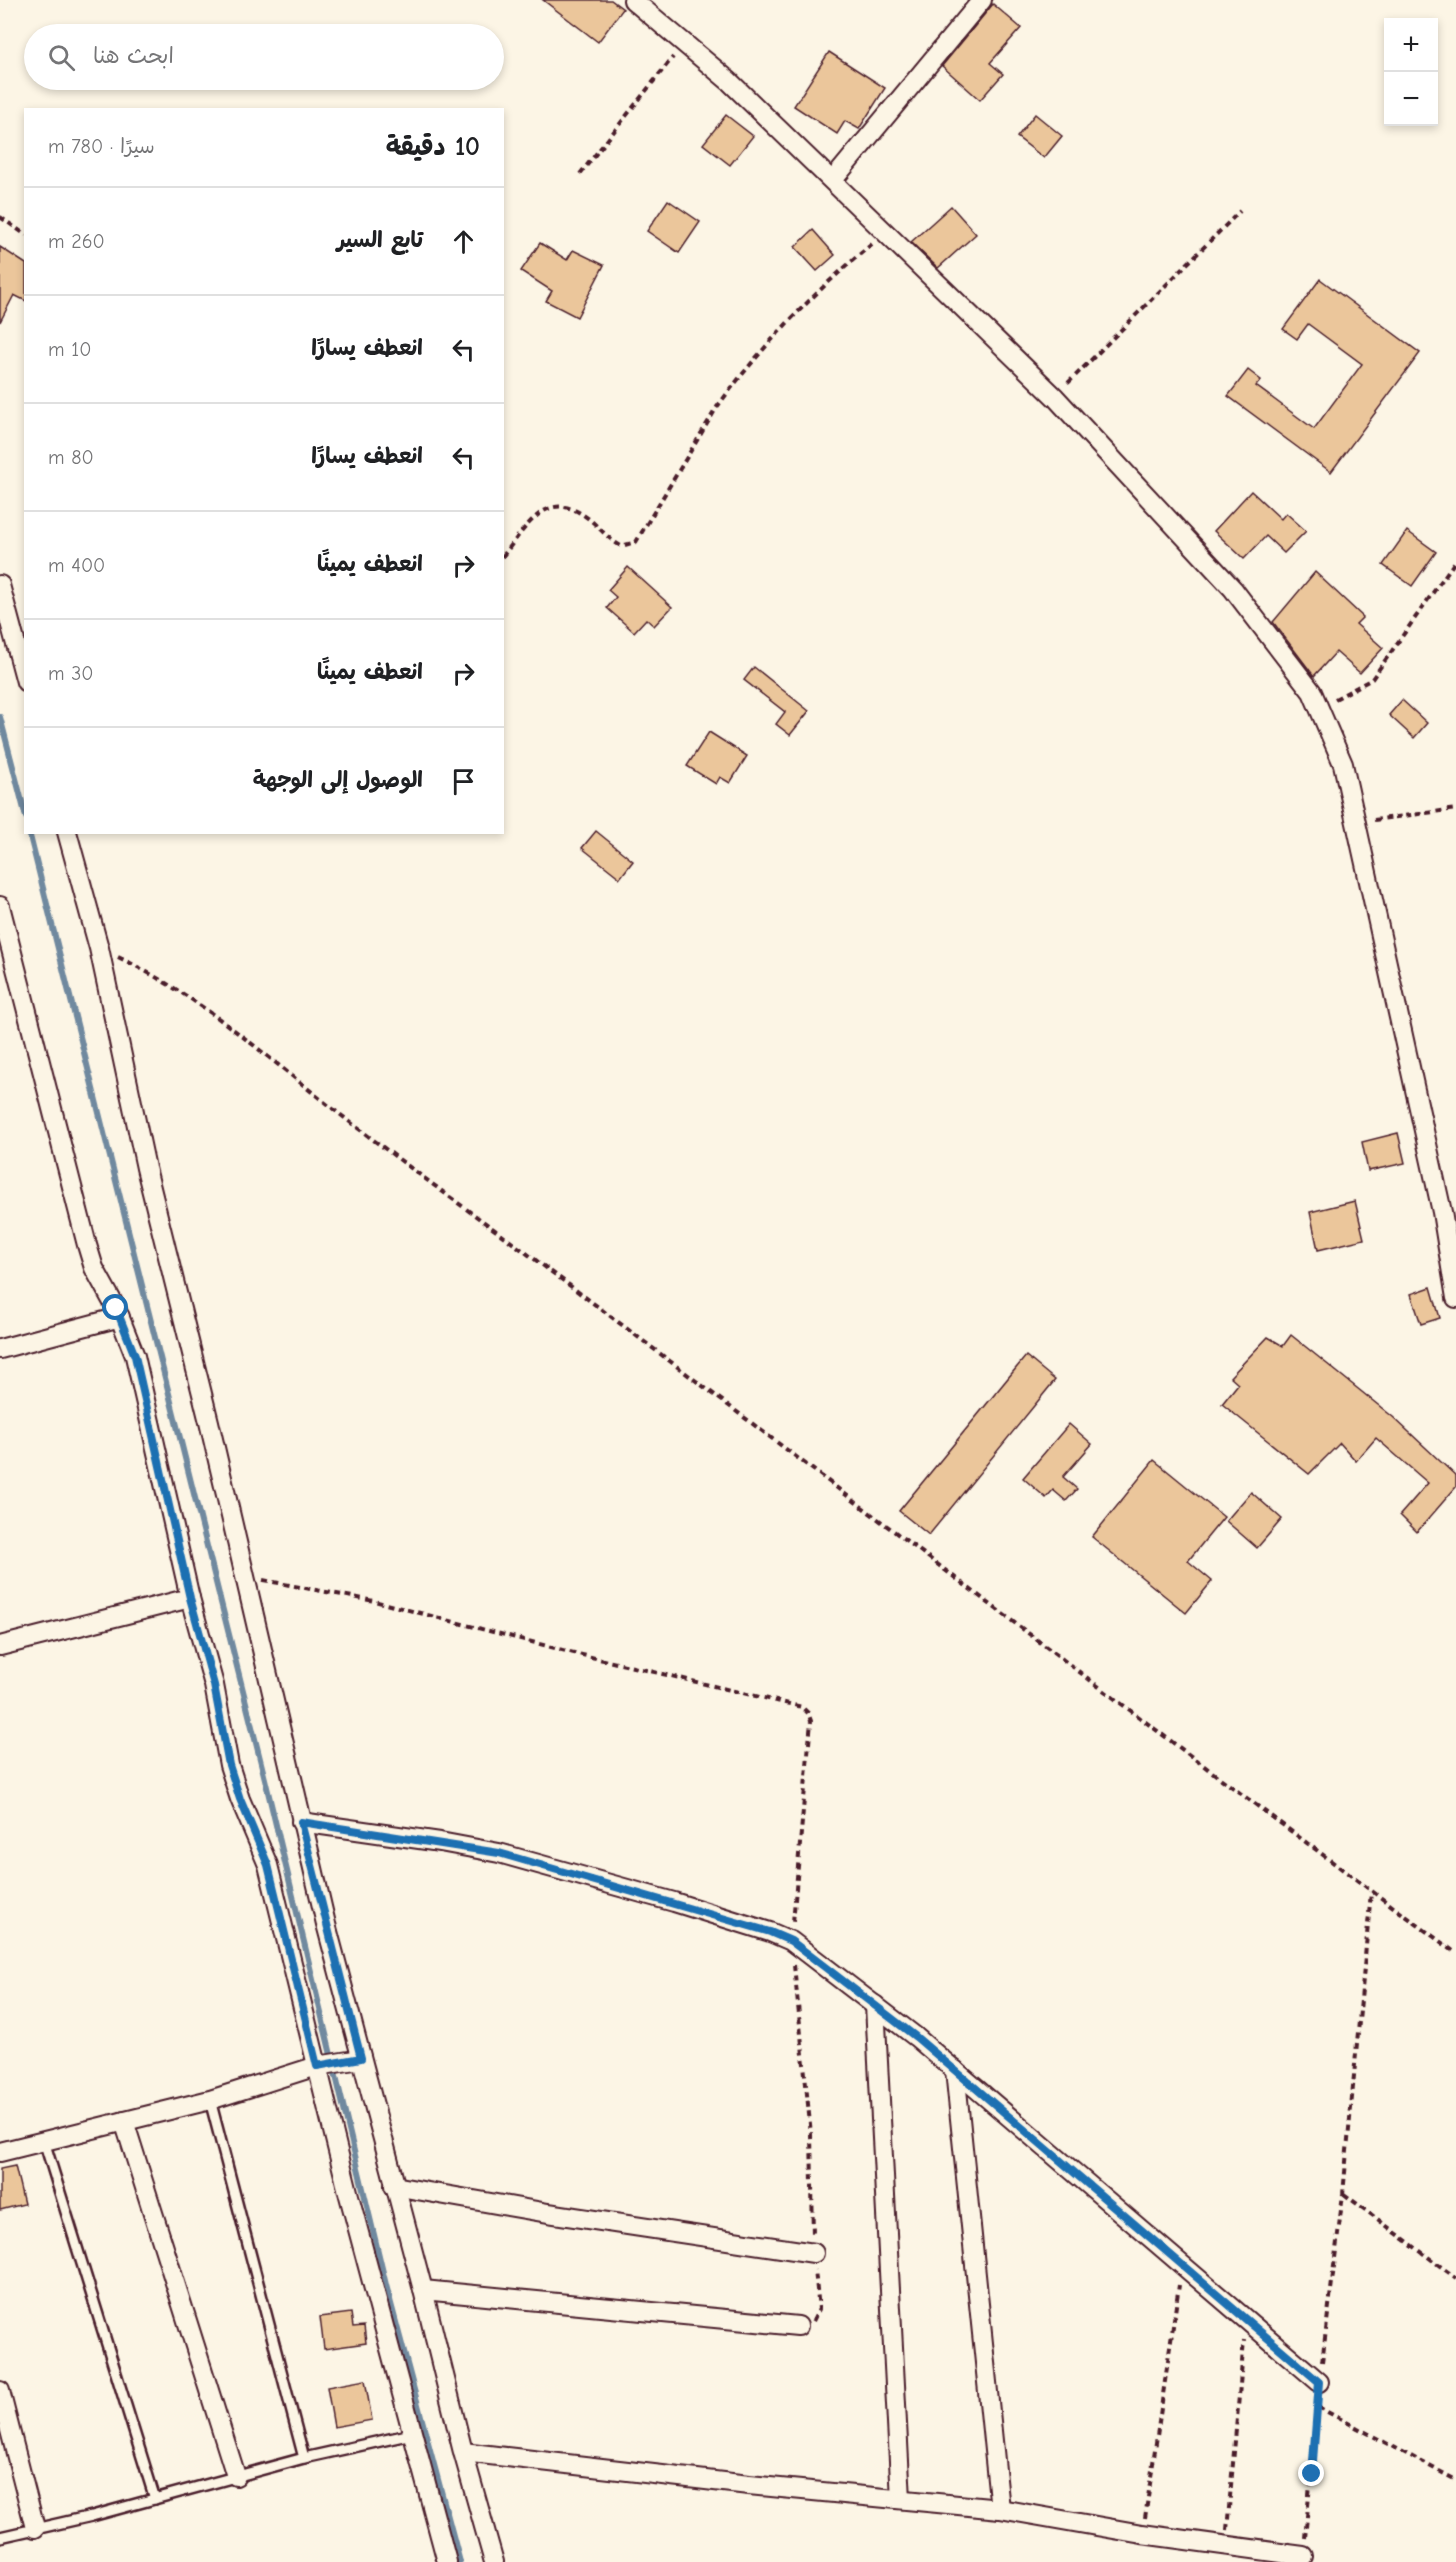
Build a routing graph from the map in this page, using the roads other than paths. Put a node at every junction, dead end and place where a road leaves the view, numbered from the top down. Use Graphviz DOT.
graph roads {
  1 [pos="633,0"];
  2 [pos="982,0"];
  3 [pos="833,180"];
  4 [pos="0,585"];
  5 [pos="24,675"];
  6 [pos="68,834"];
  7 [pos="0,906"];
  8 [pos="1456,1298"];
  9 [pos="120,1317"];
  10 [pos="0,1349"];
  11 [pos="190,1598"];
  12 [pos="0,1646"];
  13 [pos="301,1822"];
  14 [pos="875,2005"];
  15 [pos="356,2059"];
  16 [pos="322,2065"];
  17 [pos="955,2070"];
  18 [pos="210,2100"];
  19 [pos="123,2121"];
  20 [pos="44,2140"];
  21 [pos="0,2152"];
  22 [pos="394,2186"];
  23 [pos="814,2253"];
  24 [pos="423,2290"];
  25 [pos="798,2326"];
  26 [pos="1319,2382"];
  27 [pos="0,2391"];
  28 [pos="412,2433"];
  29 [pos="463,2452"];
  30 [pos="304,2458"];
  31 [pos="236,2476"];
  32 [pos="155,2499"];
  33 [pos="901,2499"];
  34 [pos="1000,2508"];
  35 [pos="35,2528"];
  36 [pos="0,2536"];
  37 [pos="1303,2556"];
  38 [pos="447,2562"];
  39 [pos="494,2562"];
  1 -- 3 [label="street"];
  2 -- 3 [label="street"];
  3 -- 8 [label="street"];
  4 -- 5 [label="street"];
  6 -- 13 [label="street"];
  7 -- 9 [label="street"];
  9 -- 10 [label="street"];
  9 -- 11 [label="street"];
  11 -- 12 [label="street"];
  11 -- 16 [label="street"];
  13 -- 14 [label="street"];
  13 -- 15 [label="street"];
  14 -- 17 [label="street"];
  14 -- 33 [label="street"];
  15 -- 16 [label="street"];
  15 -- 22 [label="street"];
  16 -- 18 [label="street"];
  16 -- 28 [label="street"];
  17 -- 26 [label="street"];
  17 -- 34 [label="street"];
  18 -- 19 [label="street"];
  18 -- 30 [label="lane"];
  19 -- 20 [label="street"];
  19 -- 31 [label="street"];
  20 -- 21 [label="street"];
  20 -- 32 [label="lane"];
  22 -- 23 [label="street"];
  22 -- 24 [label="street"];
  24 -- 25 [label="street"];
  24 -- 29 [label="street"];
  27 -- 35 [label="street"];
  28 -- 30 [label="lane"];
  28 -- 38 [label="street"];
  29 -- 33 [label="street"];
  29 -- 39 [label="street"];
  30 -- 31 [label="lane"];
  31 -- 32 [label="lane"];
  32 -- 35 [label="lane"];
  33 -- 34 [label="street"];
  34 -- 37 [label="street"];
  35 -- 36 [label="lane"];
}
